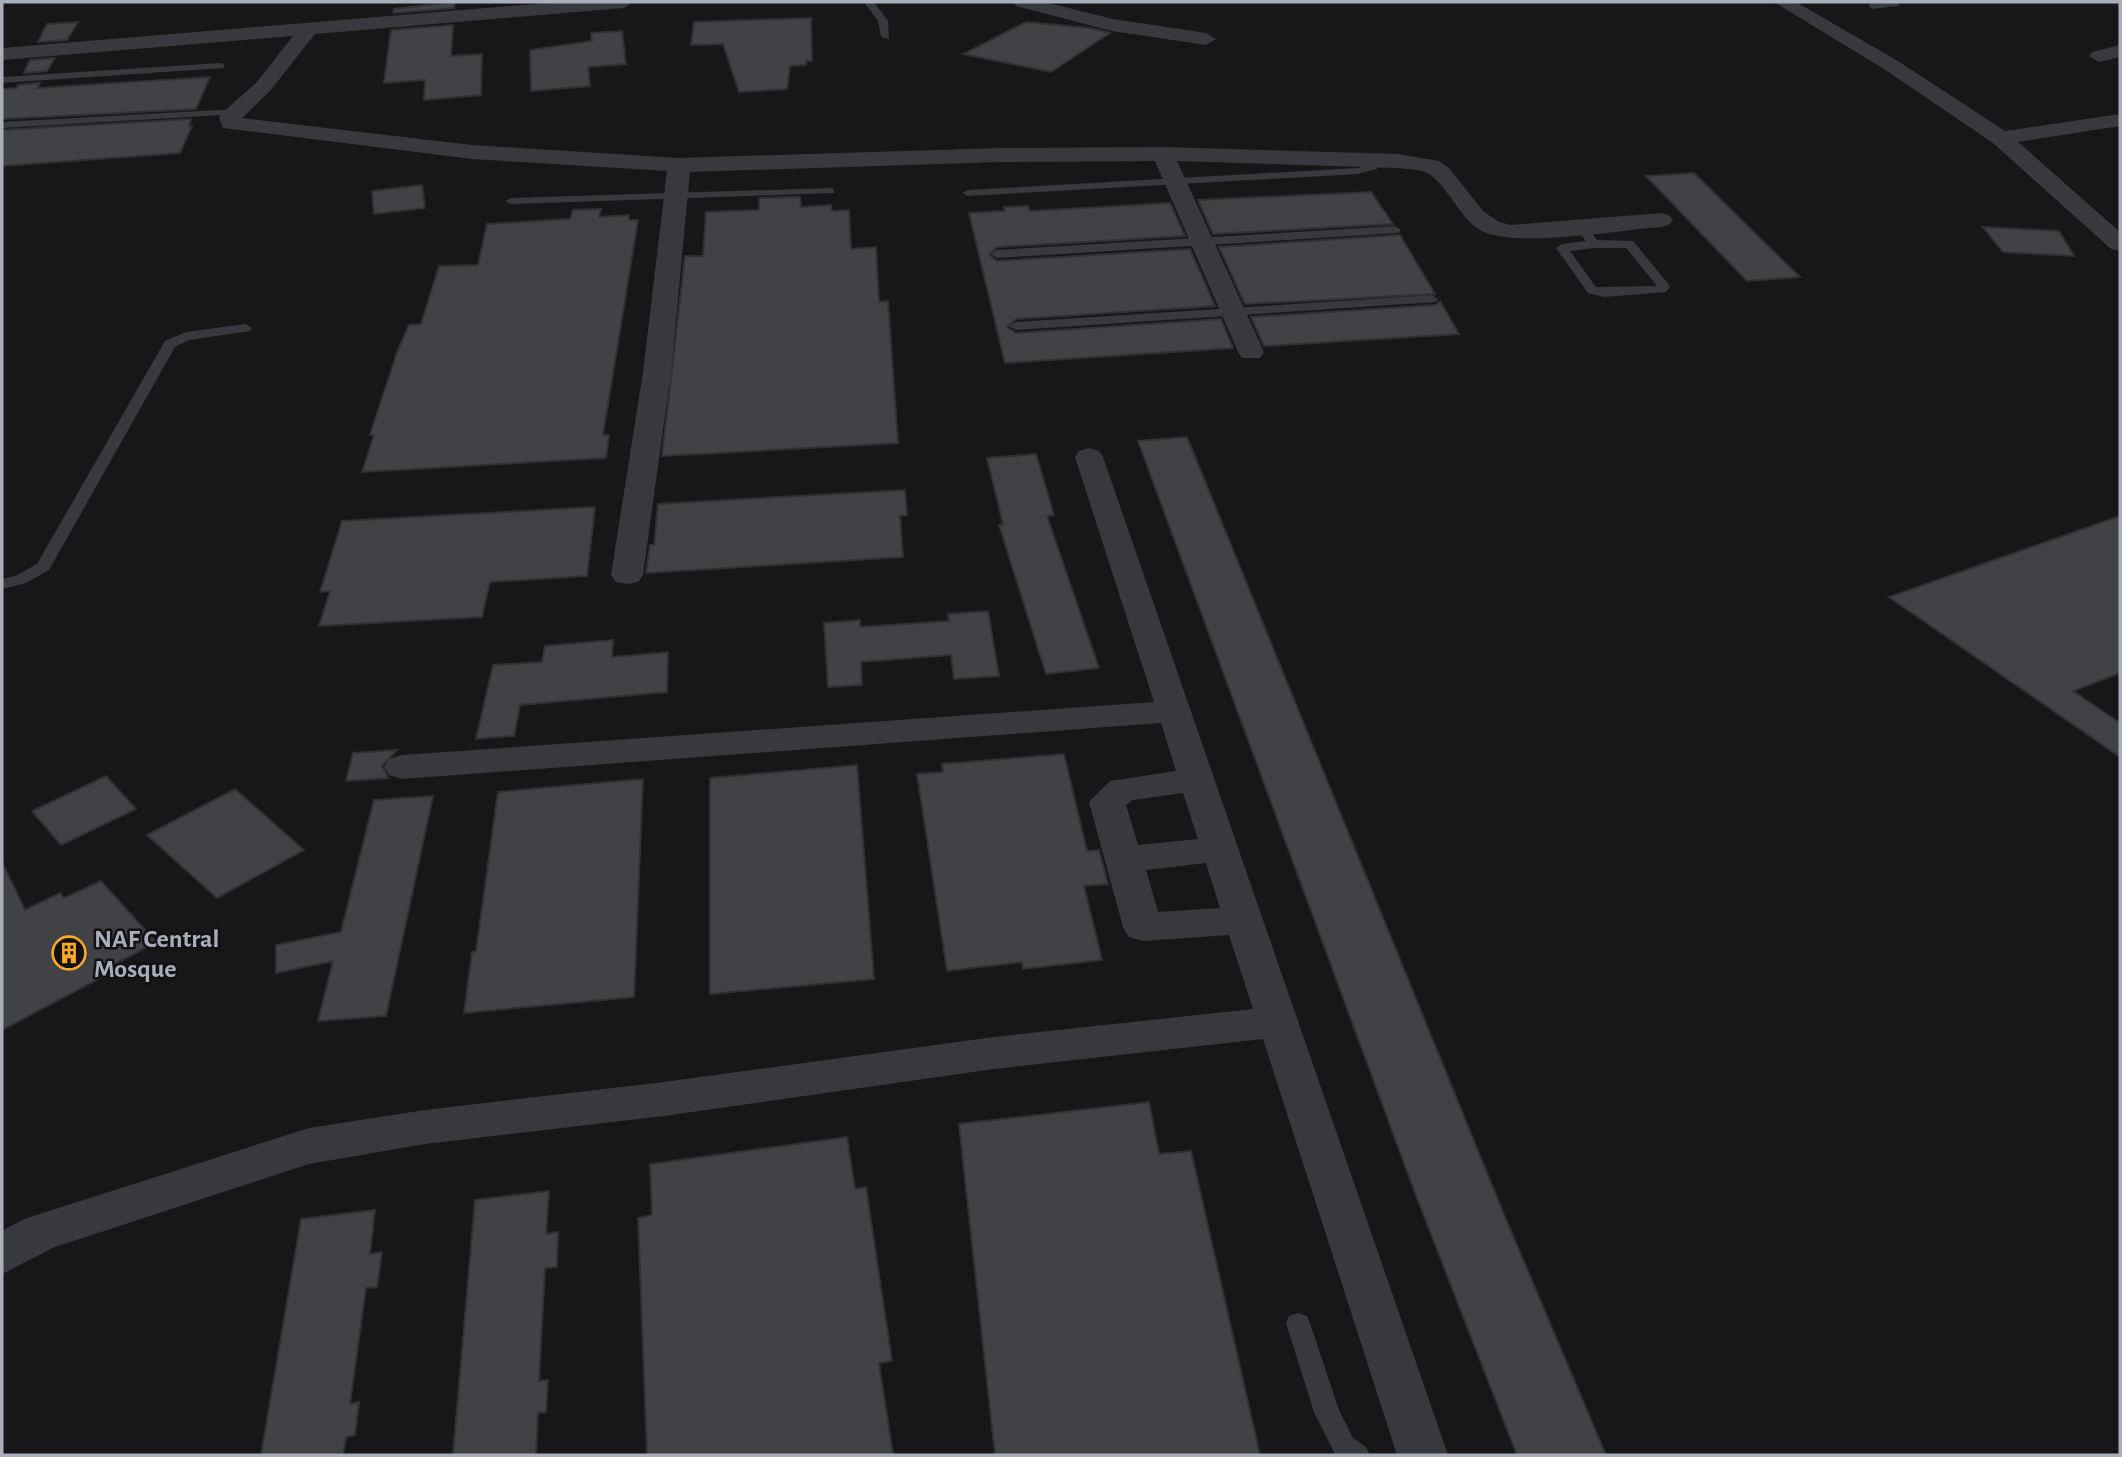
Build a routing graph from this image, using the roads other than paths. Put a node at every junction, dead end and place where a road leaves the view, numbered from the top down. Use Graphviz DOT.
graph roads {
  1 [pos="624,2"];
  2 [pos="869,2"];
  3 [pos="1023,2"];
  4 [pos="1783,2"];
  5 [pos="1801,2"];
  6 [pos="309,28"];
  7 [pos="886,37"];
  8 [pos="1206,39"];
  9 [pos="2120,51"];
  10 [pos="2,54"];
  11 [pos="2099,56"];
  12 [pos="220,66"];
  13 [pos="2,80"];
  14 [pos="236,112"];
  15 [pos="2120,120"];
  16 [pos="2,125"];
  17 [pos="2009,137"];
  18 [pos="1163,154"];
  19 [pos="1379,160"];
  20 [pos="679,165"];
  21 [pos="1175,181"];
  22 [pos="830,191"];
  23 [pos="968,193"];
  24 [pos="677,197"];
  25 [pos="511,201"];
  26 [pos="1661,220"];
  27 [pos="2120,224"];
  28 [pos="1395,230"];
  29 [pos="1587,235"];
  30 [pos="1202,240"];
  31 [pos="2120,244"];
  32 [pos="997,254"];
  33 [pos="1432,299"];
  34 [pos="1234,310"];
  35 [pos="1016,326"];
  36 [pos="245,328"];
  37 [pos="1251,352"];
  38 [pos="1088,457"];
  39 [pos="627,575"];
  40 [pos="2,584"];
  41 [pos="1174,711"];
  42 [pos="402,767"];
  43 [pos="1198,780"];
  44 [pos="1221,849"];
  45 [pos="1124,860"];
  46 [pos="1245,920"];
  47 [pos="1276,1022"];
  48 [pos="2,1254"];
  49 [pos="1298,1323"];
  50 [pos="1357,1455"];
  51 [pos="1420,1455"];
  1 -- 6 [label="street"];
  2 -- 7 [label="lane"];
  3 -- 8 [label="street"];
  4 -- 17 [label="street"];
  5 -- 17 [label="street"];
  6 -- 10 [label="street"];
  6 -- 14 [label="street"];
  9 -- 11 [label="street"];
  12 -- 13 [label="lane"];
  14 -- 16 [label="lane"];
  14 -- 20 [label="street"];
  15 -- 17 [label="street"];
  17 -- 27 [label="street"];
  17 -- 31 [label="street"];
  18 -- 19 [label="street"];
  18 -- 20 [label="street"];
  18 -- 21 [label="street"];
  19 -- 21 [label="lane"];
  19 -- 29 [label="street"];
  20 -- 24 [label="street"];
  21 -- 23 [label="lane"];
  21 -- 30 [label="street"];
  22 -- 24 [label="lane"];
  24 -- 25 [label="lane"];
  24 -- 39 [label="street"];
  26 -- 29 [label="street"];
  28 -- 30 [label="lane"];
  29 -- 29 [label="lane"];
  30 -- 32 [label="lane"];
  30 -- 34 [label="street"];
  33 -- 34 [label="lane"];
  34 -- 35 [label="lane"];
  34 -- 37 [label="street"];
  36 -- 40 [label="lane"];
  38 -- 41 [label="street"];
  41 -- 42 [label="street"];
  41 -- 43 [label="street"];
  43 -- 44 [label="street"];
  43 -- 45 [label="street"];
  44 -- 45 [label="street"];
  44 -- 46 [label="street"];
  45 -- 46 [label="street"];
  46 -- 47 [label="street"];
  47 -- 48 [label="street"];
  47 -- 51 [label="street"];
  49 -- 50 [label="lane"];
}
